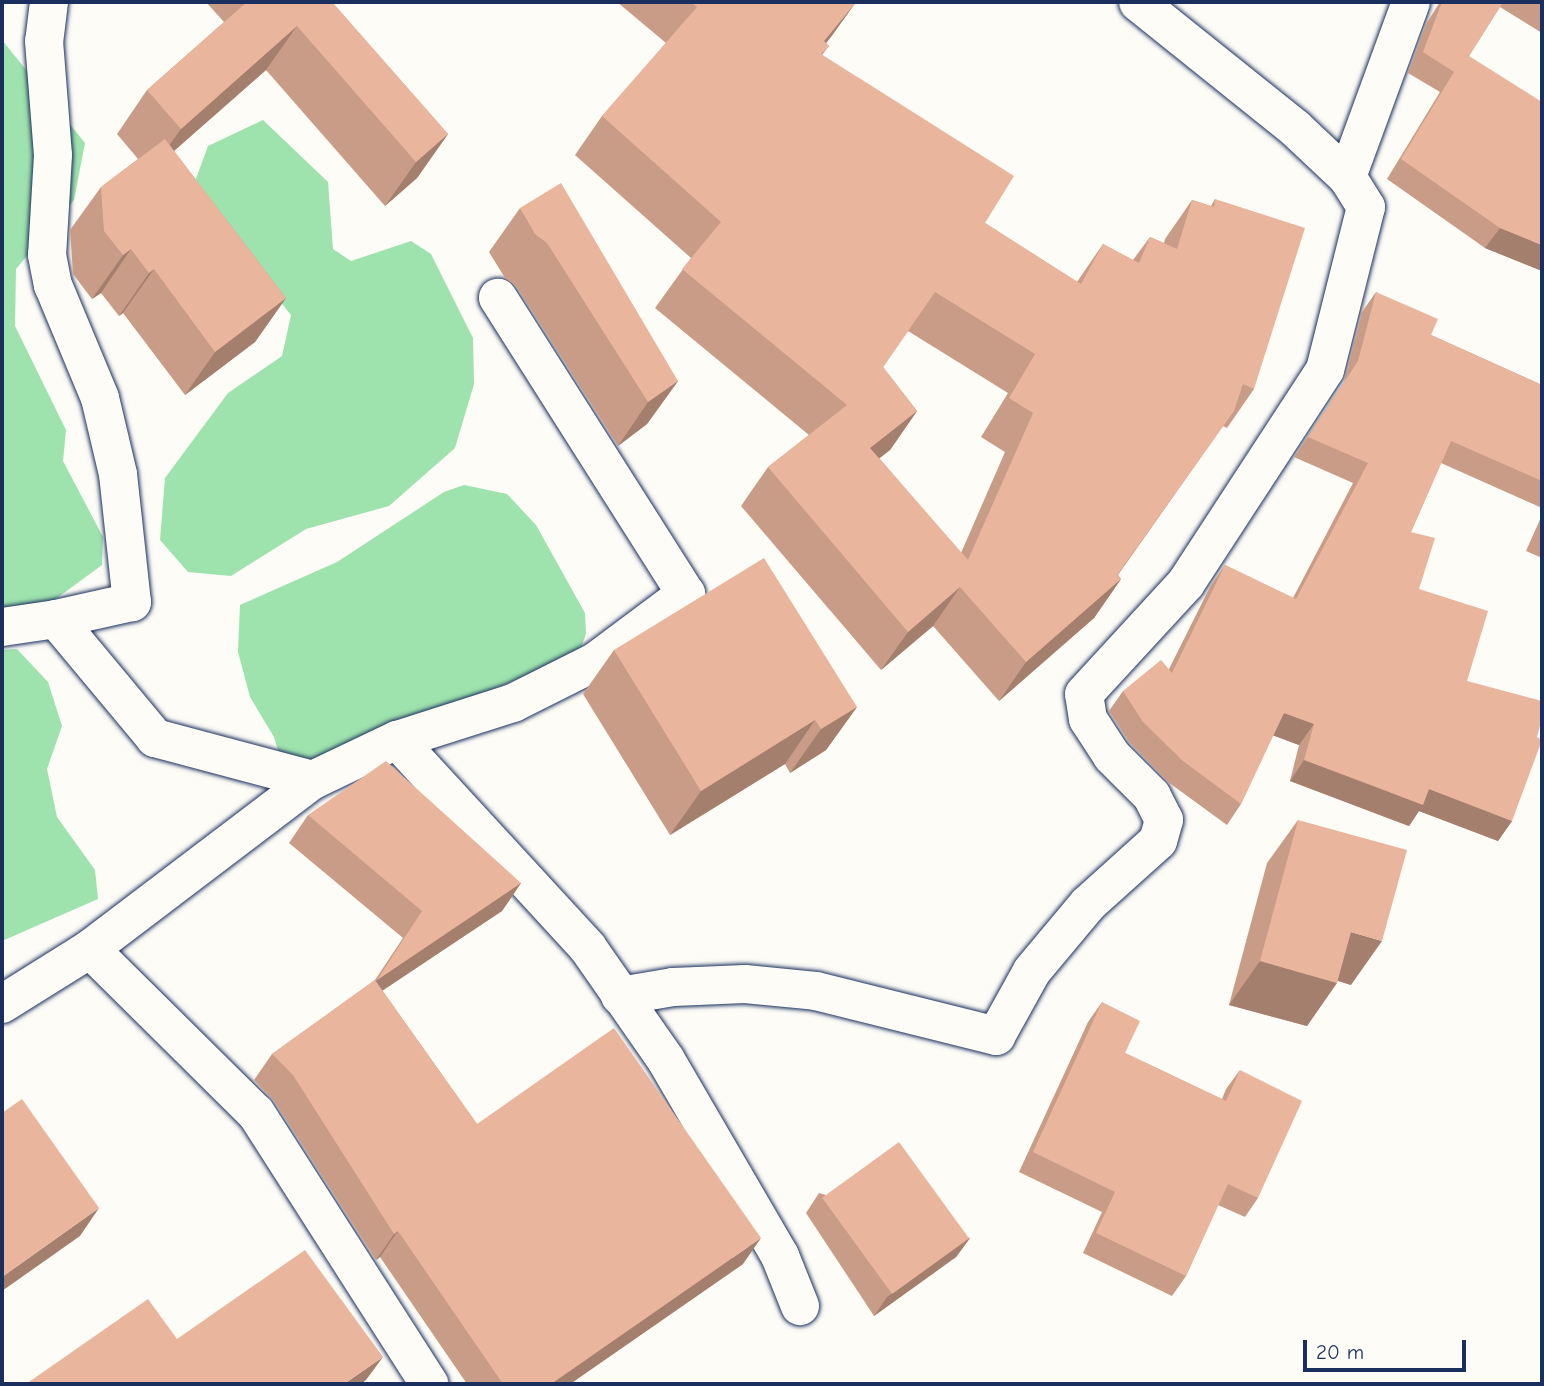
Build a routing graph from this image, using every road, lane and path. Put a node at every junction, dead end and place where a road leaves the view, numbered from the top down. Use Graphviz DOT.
graph roads {
  1 [pos="49,2"];
  2 [pos="1138,2"];
  3 [pos="1411,2"];
  4 [pos="1348,177"];
  5 [pos="498,298"];
  6 [pos="55,618"];
  7 [pos="2,627"];
  8 [pos="397,740"];
  9 [pos="313,780"];
  10 [pos="90,949"];
  11 [pos="620,996"];
  12 [pos="2,1004"];
  13 [pos="800,1306"];
  14 [pos="429,1384"];
  1 -- 6 [label="street"];
  2 -- 4 [label="street"];
  3 -- 4 [label="street"];
  4 -- 11 [label="street"];
  5 -- 8 [label="street"];
  6 -- 7 [label="street"];
  6 -- 9 [label="street"];
  8 -- 9 [label="street"];
  8 -- 11 [label="street"];
  9 -- 10 [label="street"];
  10 -- 12 [label="street"];
  10 -- 14 [label="street"];
  11 -- 13 [label="street"];
}
